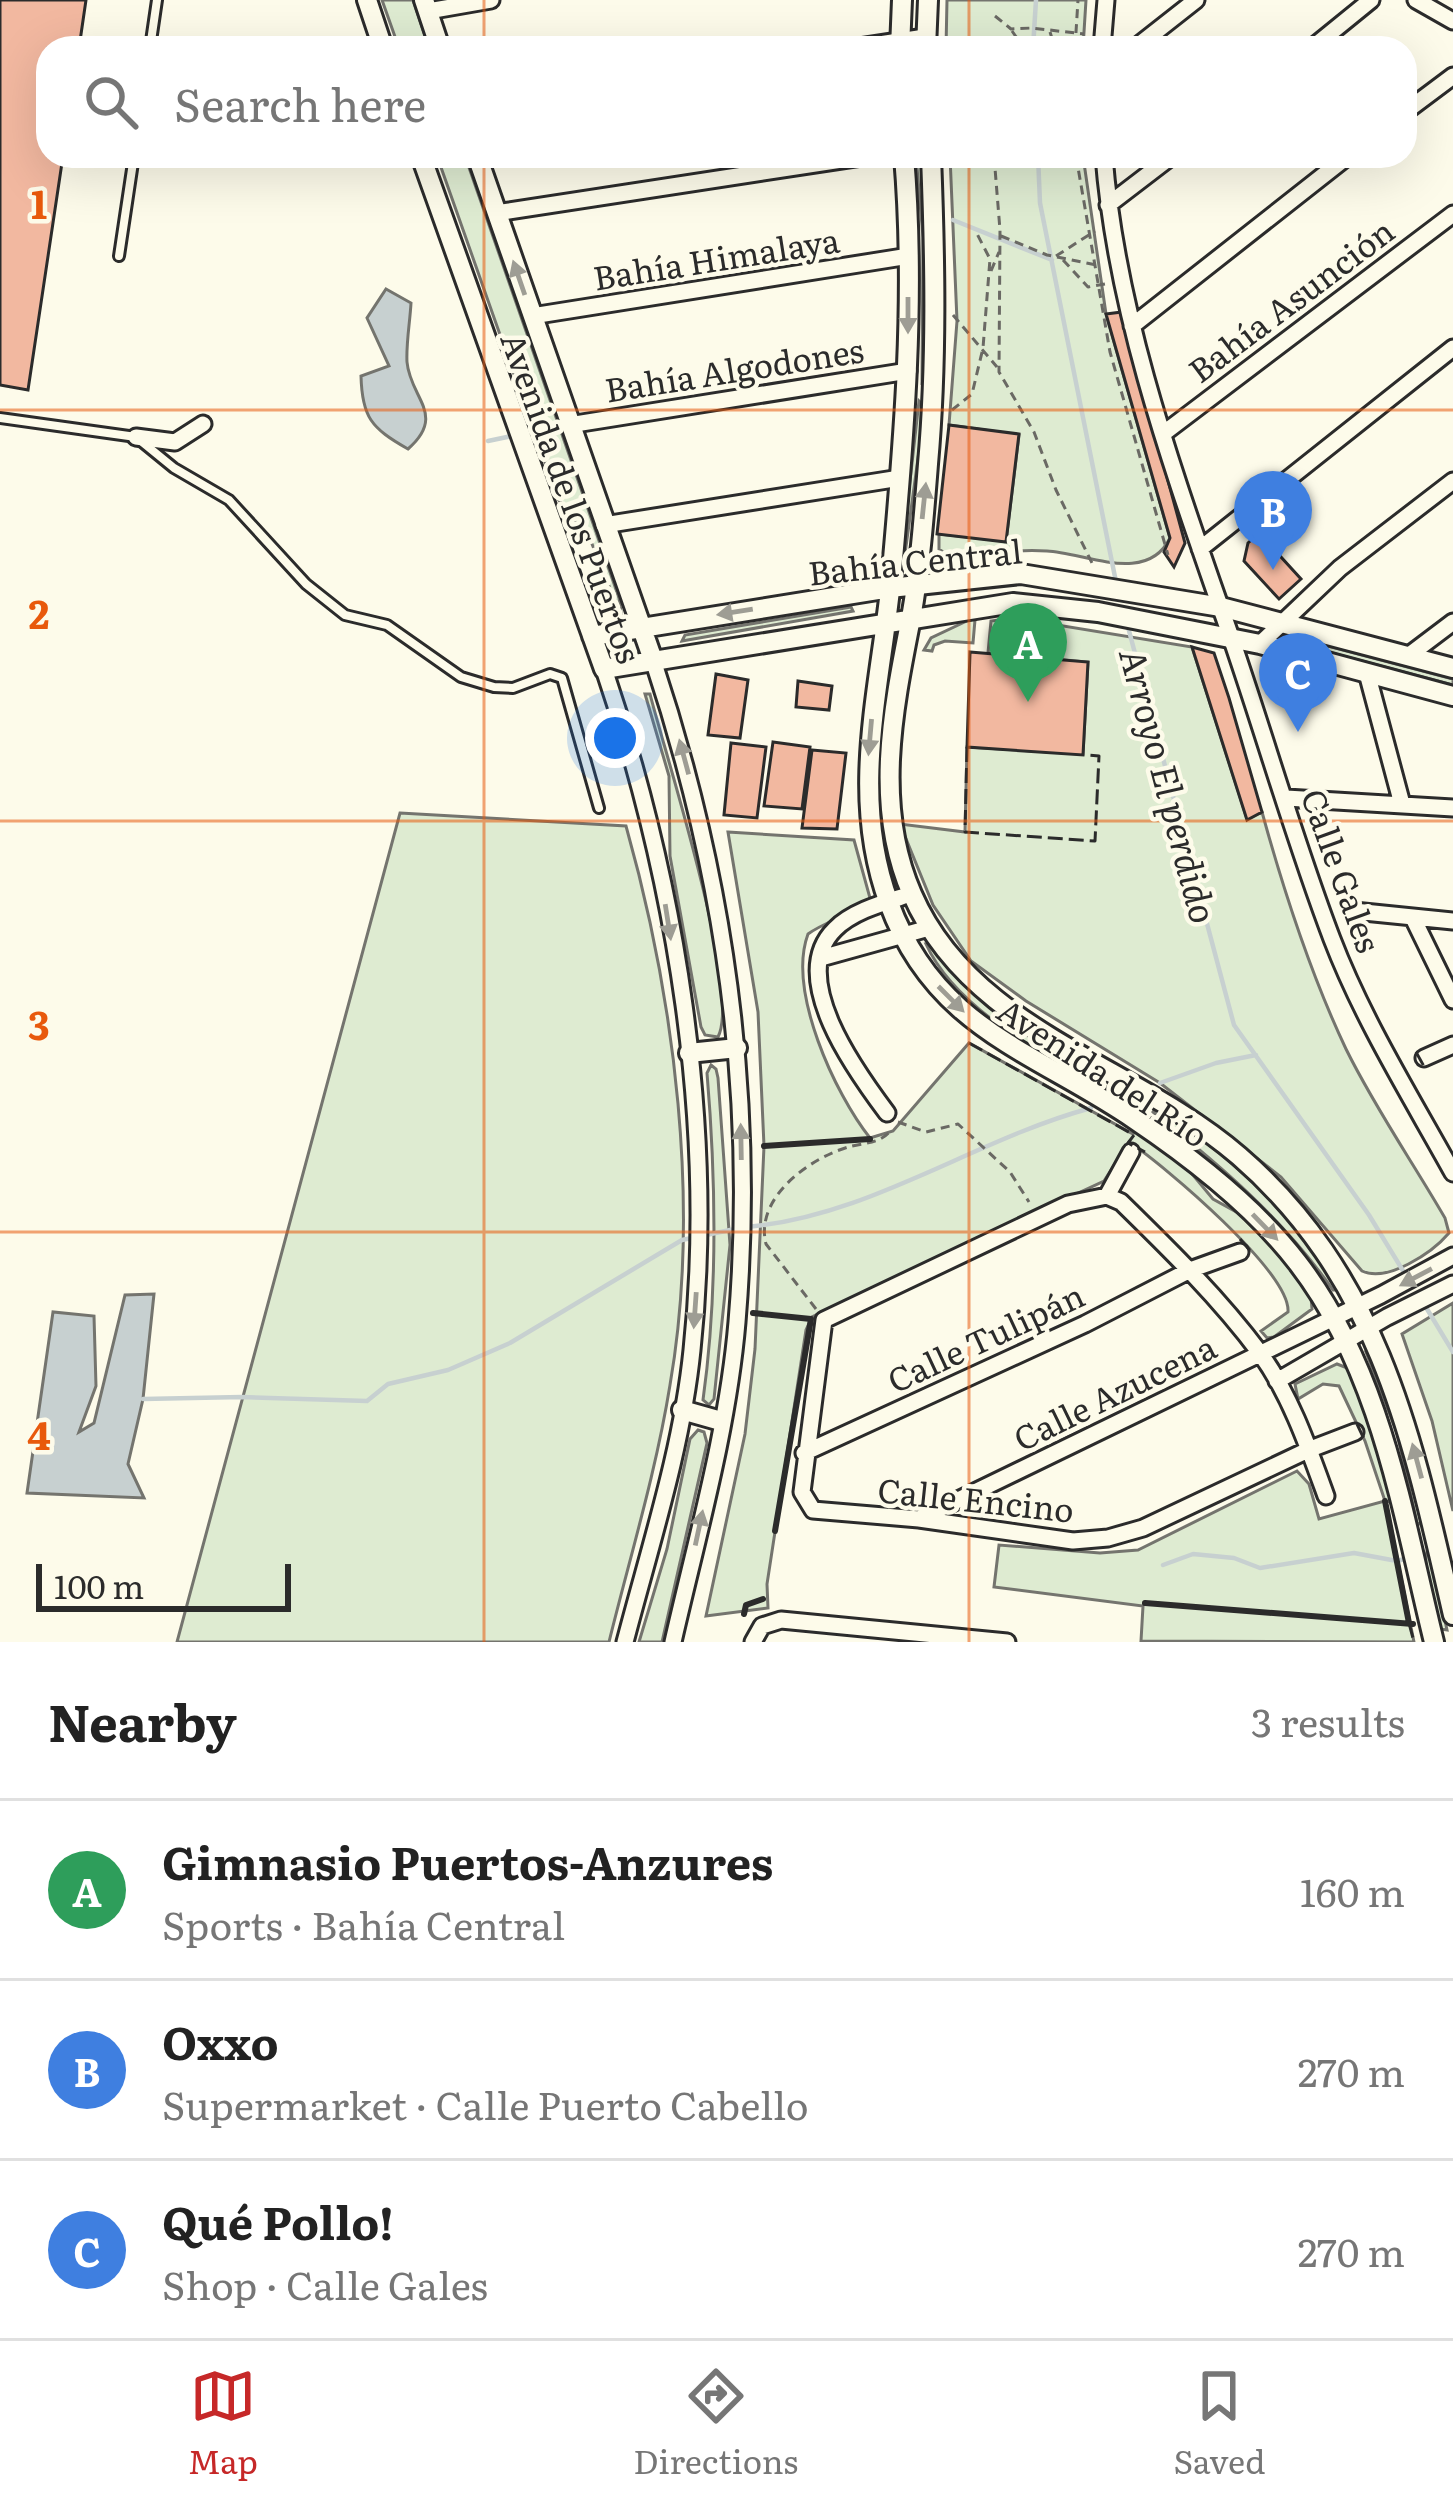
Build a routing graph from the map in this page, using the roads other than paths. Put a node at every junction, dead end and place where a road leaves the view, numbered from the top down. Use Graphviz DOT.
graph roads {
  1 [pos="157,0"];
  2 [pos="367,0"];
  3 [pos="491,0"];
  4 [pos="902,0"];
  5 [pos="928,0"];
  6 [pos="1106,0"];
  7 [pos="1196,0"];
  8 [pos="1371,0"];
  9 [pos="1416,0"];
  10 [pos="426,5"];
  11 [pos="1453,21"];
  12 [pos="152,36"];
  13 [pos="379,36"];
  14 [pos="436,36"];
  15 [pos="900,36"];
  16 [pos="926,36"];
  17 [pos="1103,36"];
  18 [pos="1150,36"];
  19 [pos="1327,36"];
  20 [pos="1453,76"];
  21 [pos="1417,103"];
  22 [pos="132,168"];
  23 [pos="425,168"];
  24 [pos="481,168"];
  25 [pos="791,168"];
  26 [pos="905,168"];
  27 [pos="931,168"];
  28 [pos="1105,168"];
  29 [pos="1157,168"];
  30 [pos="1333,168"];
  31 [pos="1108,206"];
  32 [pos="496,214"];
  33 [pos="1453,214"];
  34 [pos="119,256"];
  35 [pos="909,256"];
  36 [pos="532,316"];
  37 [pos="1132,326"];
  38 [pos="1453,348"];
  39 [pos="908,380"];
  40 [pos="934,390"];
  41 [pos="0,418"];
  42 [pos="203,424"];
  43 [pos="569,425"];
  44 [pos="1164,433"];
  45 [pos="136,437"];
  46 [pos="900,478"];
  47 [pos="1453,482"];
  48 [pos="604,525"];
  49 [pos="1200,549"];
  50 [pos="1094,579"];
  51 [pos="916,584"];
  52 [pos="890,588"];
  53 [pos="1221,607"];
  54 [pos="1092,612"];
  55 [pos="911,618"];
  56 [pos="886,621"];
  57 [pos="1281,621"];
  58 [pos="1453,622"];
  59 [pos="640,627"];
  60 [pos="592,636"];
  61 [pos="1231,638"];
  62 [pos="1260,644"];
  63 [pos="1408,656"];
  64 [pos="653,660"];
  65 [pos="1453,668"];
  66 [pos="604,669"];
  67 [pos="1367,674"];
  68 [pos="1453,696"];
  69 [pos="1286,798"];
  70 [pos="1402,804"];
  71 [pos="599,808"];
  72 [pos="1453,808"];
  73 [pos="897,851"];
  74 [pos="874,854"];
  75 [pos="911,894"];
  76 [pos="888,902"];
  77 [pos="1354,911"];
  78 [pos="1413,918"];
  79 [pos="1453,921"];
  80 [pos="929,928"];
  81 [pos="903,935"];
  82 [pos="821,958"];
  83 [pos="1453,1000"];
  84 [pos="1453,1045"];
  85 [pos="737,1048"];
  86 [pos="689,1053"];
  87 [pos="1424,1058"];
  88 [pos="1149,1091"];
  89 [pos="887,1114"];
  90 [pos="1134,1118"];
  91 [pos="1131,1152"];
  92 [pos="1453,1173"];
  93 [pos="1114,1199"];
  94 [pos="1240,1252"];
  95 [pos="1451,1257"];
  96 [pos="1190,1270"];
  97 [pos="1453,1284"];
  98 [pos="1360,1306"];
  99 [pos="1335,1318"];
  100 [pos="1378,1322"];
  101 [pos="1346,1341"];
  102 [pos="1260,1354"];
  103 [pos="1277,1382"];
  104 [pos="682,1410"];
  105 [pos="721,1421"];
  106 [pos="1355,1432"];
  107 [pos="1308,1450"];
  108 [pos="804,1454"];
  109 [pos="1326,1496"];
  110 [pos="919,1519"];
  111 [pos="1434,1534"];
  112 [pos="1410,1541"];
  113 [pos="1453,1616"];
  114 [pos="975,1641"];
  115 [pos="625,1642"];
  116 [pos="673,1642"];
  117 [pos="753,1642"];
  118 [pos="1006,1642"];
  119 [pos="1434,1642"];
  1 -- 12 [label="lane"];
  2 -- 13 [label="street"];
  3 -- 10 [label="street"];
  4 -- 15 [label="street"];
  5 -- 16 [label="street"];
  6 -- 17 [label="street"];
  7 -- 18 [label="street"];
  8 -- 19 [label="street"];
  9 -- 11 [label="street"];
  10 -- 14 [label="street"];
  20 -- 21 [label="street"];
  22 -- 34 [label="lane"];
  23 -- 60 [label="street, Avenida de los Puertos"];
  24 -- 32 [label="street, Avenida de los Puertos"];
  25 -- 32 [label="street"];
  26 -- 35 [label="street, Avenida del Río"];
  27 -- 40 [label="street, Avenida del Río"];
  28 -- 31 [label="street, Calle Gales"];
  29 -- 31 [label="street"];
  30 -- 37 [label="street"];
  31 -- 37 [label="street, Calle Gales"];
  36 -- 32 [label="street, Avenida de los Puertos, one-way"];
  33 -- 44 [label="street, Bahía Asunción"];
  35 -- 36 [label="street, Bahía Himalaya"];
  35 -- 39 [label="street, Avenida del Río, one-way"];
  36 -- 43 [label="street, Avenida de los Puertos"];
  37 -- 44 [label="street, Calle Gales"];
  38 -- 49 [label="street"];
  39 -- 40 [label="street"];
  39 -- 43 [label="street, Bahía Algodones"];
  39 -- 46 [label="street, Avenida del Río"];
  51 -- 40 [label="street, Avenida del Río, one-way"];
  41 -- 45 [label="lane"];
  42 -- 45 [label="street"];
  43 -- 48 [label="street, Avenida de los Puertos"];
  44 -- 49 [label="street, Calle Gales"];
  45 -- 71 [label="lane"];
  46 -- 48 [label="street"];
  46 -- 52 [label="street, Avenida del Río"];
  47 -- 57 [label="street"];
  48 -- 59 [label="street, Avenida de los Puertos"];
  49 -- 53 [label="street, Calle Gales"];
  50 -- 51 [label="street, Bahía Central"];
  50 -- 53 [label="street, Bahía Central"];
  50 -- 54 [label="street"];
  51 -- 52 [label="street, Bahía Central"];
  51 -- 55 [label="street, Avenida del Río"];
  52 -- 56 [label="street, Avenida del Río"];
  52 -- 59 [label="street, Bahía Central, one-way"];
  53 -- 57 [label="street, Bahía Central"];
  53 -- 61 [label="street, Calle Gales"];
  54 -- 55 [label="street, Bahía Central"];
  54 -- 61 [label="street, Bahía Central"];
  55 -- 56 [label="street, Bahía Central"];
  55 -- 73 [label="street, Avenida del Río"];
  56 -- 64 [label="street, Bahía Central"];
  56 -- 74 [label="street, Avenida del Río, one-way"];
  57 -- 62 [label="street"];
  57 -- 63 [label="street, Bahía Central"];
  58 -- 63 [label="street"];
  59 -- 60 [label="street, Bahía Central"];
  59 -- 64 [label="street, Avenida de los Puertos"];
  60 -- 66 [label="street, Avenida de los Puertos"];
  61 -- 62 [label="street, Bahía Central"];
  61 -- 69 [label="street, Calle Gales"];
  62 -- 67 [label="street, Bahía Central"];
  63 -- 65 [label="street, Bahía Central"];
  64 -- 66 [label="street, Bahía Central"];
  85 -- 64 [label="street, Avenida de los Puertos, one-way"];
  66 -- 86 [label="street, Avenida de los Puertos, one-way"];
  67 -- 68 [label="street, Bahía Central"];
  67 -- 70 [label="street"];
  69 -- 70 [label="street"];
  69 -- 92 [label="street, Calle Gales"];
  70 -- 72 [label="street"];
  73 -- 74 [label="street"];
  73 -- 75 [label="street, Avenida del Río"];
  74 -- 76 [label="street, Avenida del Río"];
  75 -- 76 [label="street"];
  75 -- 80 [label="street, Avenida del Río"];
  76 -- 81 [label="street, Avenida del Río"];
  76 -- 82 [label="street"];
  77 -- 78 [label="street"];
  78 -- 79 [label="street"];
  78 -- 83 [label="street"];
  80 -- 81 [label="street"];
  80 -- 88 [label="street, Avenida del Río"];
  81 -- 82 [label="street"];
  81 -- 90 [label="street, Avenida del Río, one-way"];
  82 -- 89 [label="street"];
  84 -- 87 [label="street"];
  85 -- 86 [label="street"];
  105 -- 85 [label="street, Avenida de los Puertos, one-way"];
  86 -- 104 [label="street, Avenida de los Puertos, one-way"];
  88 -- 90 [label="street"];
  88 -- 98 [label="street, Avenida del Río"];
  90 -- 99 [label="street, Avenida del Río, one-way"];
  91 -- 93 [label="street"];
  93 -- 96 [label="street"];
  93 -- 108 [label="street"];
  94 -- 96 [label="street, Calle Tulipán"];
  95 -- 98 [label="street, Calle Azucena, one-way"];
  96 -- 102 [label="street"];
  96 -- 108 [label="street, Calle Tulipán"];
  97 -- 100 [label="street"];
  98 -- 99 [label="street, Calle Azucena"];
  98 -- 100 [label="street, Avenida del Río"];
  99 -- 101 [label="street, Avenida del Río"];
  99 -- 102 [label="street, Calle Azucena"];
  100 -- 101 [label="street"];
  111 -- 100 [label="street, Avenida del Río, one-way"];
  101 -- 103 [label="street"];
  101 -- 112 [label="street, Avenida del Río"];
  102 -- 103 [label="street"];
  102 -- 110 [label="street, Calle Azucena"];
  103 -- 107 [label="street"];
  104 -- 105 [label="street"];
  104 -- 115 [label="street, Avenida de los Puertos"];
  116 -- 105 [label="street, Avenida de los Puertos, one-way"];
  106 -- 107 [label="street, Calle Encino"];
  107 -- 109 [label="street"];
  107 -- 110 [label="street, Calle Encino"];
  108 -- 110 [label="street, Calle Encino"];
  111 -- 112 [label="street"];
  111 -- 113 [label="street, Avenida del Río"];
  112 -- 119 [label="street, Avenida del Río"];
  114 -- 117 [label="street"];
  114 -- 118 [label="street"];
}
